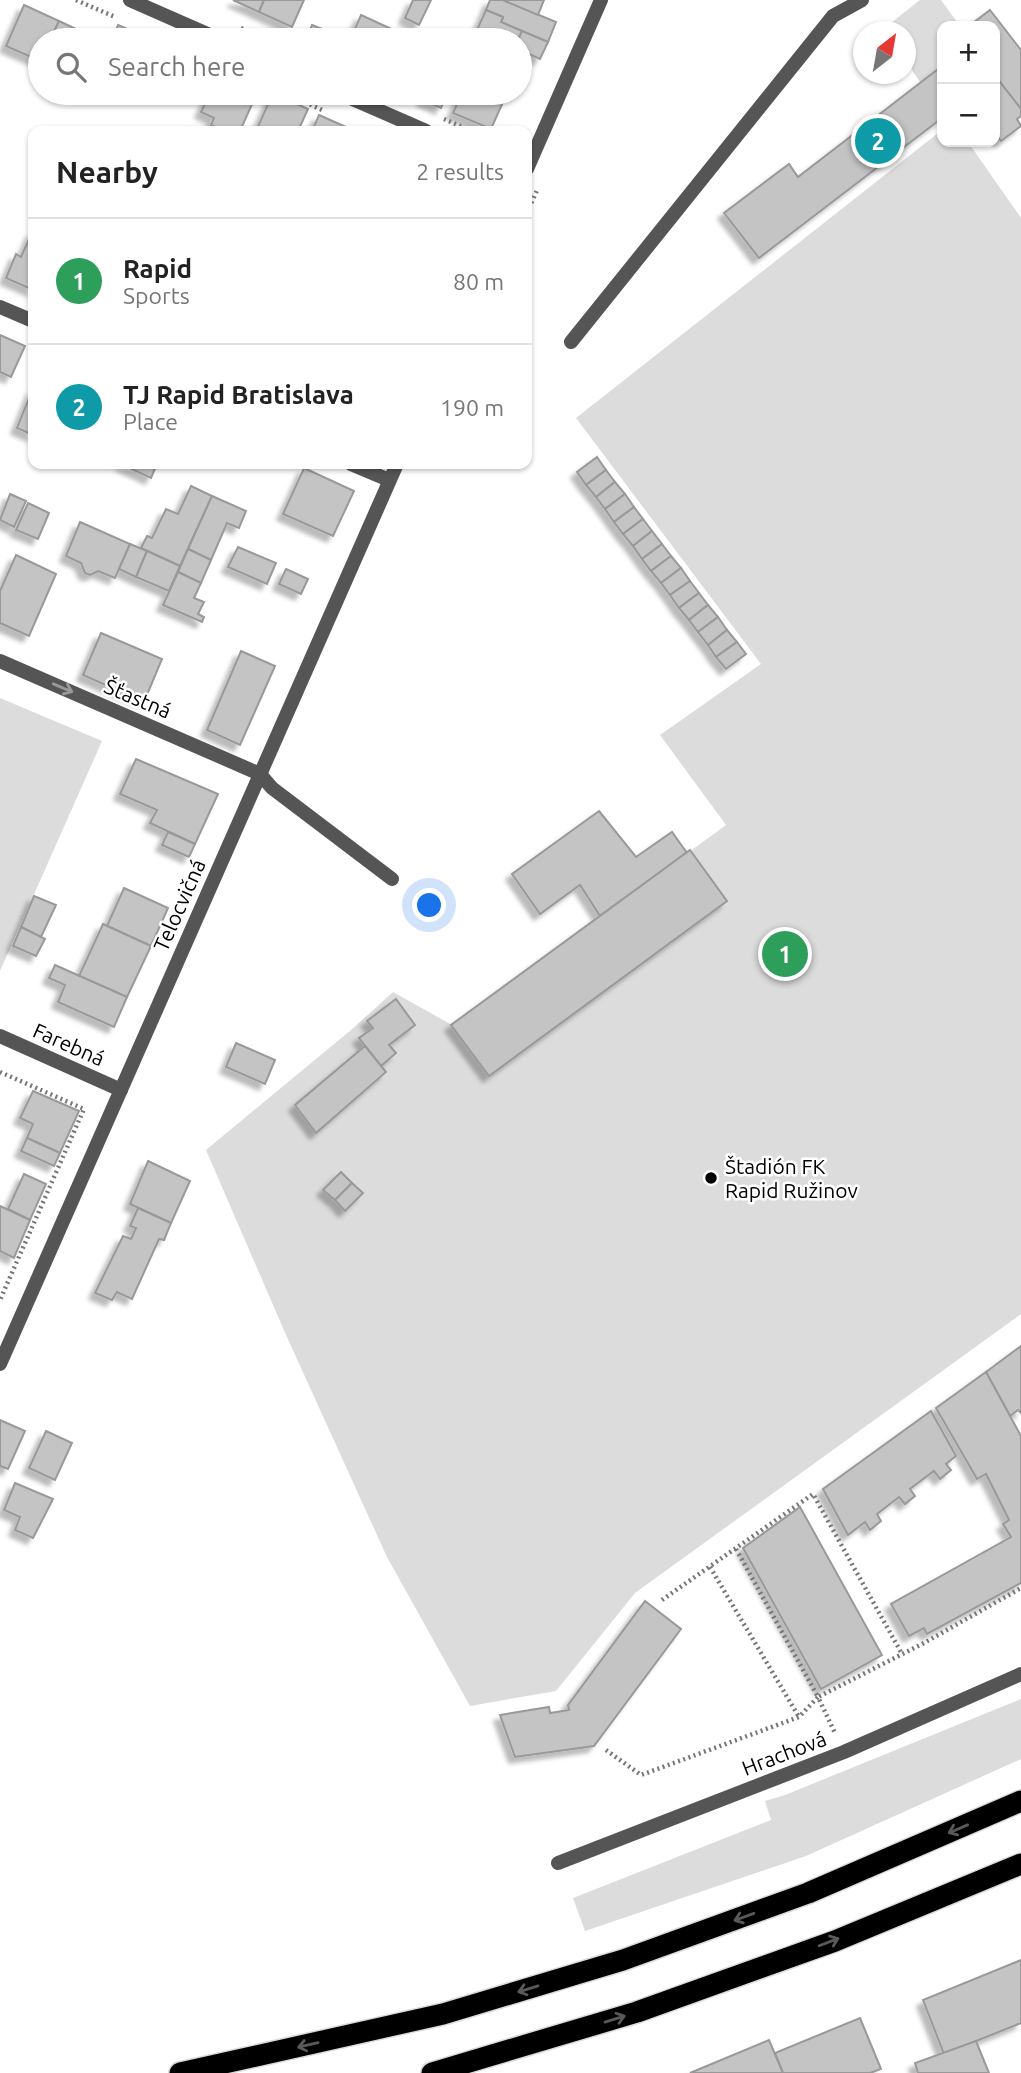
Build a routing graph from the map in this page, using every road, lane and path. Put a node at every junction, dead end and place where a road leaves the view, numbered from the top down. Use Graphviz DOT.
graph roads {
  1 [pos="130,0"];
  2 [pos="601,0"];
  3 [pos="862,0"];
  4 [pos="194,28"];
  5 [pos="366,105"];
  6 [pos="415,126"];
  7 [pos="532,158"];
  8 [pos="0,307"];
  9 [pos="28,319"];
  10 [pos="571,342"];
  11 [pos="363,469"];
  12 [pos="394,469"];
  13 [pos="389,480"];
  14 [pos="0,661"];
  15 [pos="260,774"];
  16 [pos="392,879"];
  17 [pos="0,1037"];
  18 [pos="0,1072"];
  19 [pos="121,1090"];
  20 [pos="0,1300"];
  21 [pos="0,1364"];
  22 [pos="736,1549"];
  23 [pos="710,1567"];
  24 [pos="1021,1588"];
  25 [pos="662,1600"];
  26 [pos="902,1654"];
  27 [pos="1021,1674"];
  28 [pos="818,1697"];
  29 [pos="800,1717"];
  30 [pos="606,1750"];
  31 [pos="844,1752"];
  32 [pos="1021,1801"];
  33 [pos="558,1863"];
  34 [pos="1021,1864"];
  35 [pos="180,2073"];
  36 [pos="432,2073"];
  1 -- 4 [label="street"];
  2 -- 7 [label="street"];
  3 -- 10 [label="street"];
  5 -- 6 [label="street"];
  8 -- 9 [label="street"];
  11 -- 13 [label="street"];
  12 -- 13 [label="street, Telocvičná"];
  13 -- 15 [label="street, Telocvičná"];
  14 -- 15 [label="street, Šťastná, one-way"];
  15 -- 16 [label="street"];
  15 -- 19 [label="street, Telocvičná"];
  17 -- 19 [label="street, Farebná"];
  18 -- 20 [label="path"];
  19 -- 21 [label="street, Telocvičná"];
  22 -- 23 [label="path"];
  22 -- 26 [label="path"];
  22 -- 28 [label="path"];
  23 -- 25 [label="path"];
  23 -- 29 [label="path"];
  24 -- 26 [label="path"];
  26 -- 28 [label="path"];
  27 -- 31 [label="street, Hrachová"];
  28 -- 29 [label="path"];
  28 -- 31 [label="path"];
  29 -- 30 [label="path"];
  31 -- 33 [label="street, Hrachová"];
  32 -- 35 [label="highway, one-way"];
  36 -- 34 [label="highway, one-way"];
}
